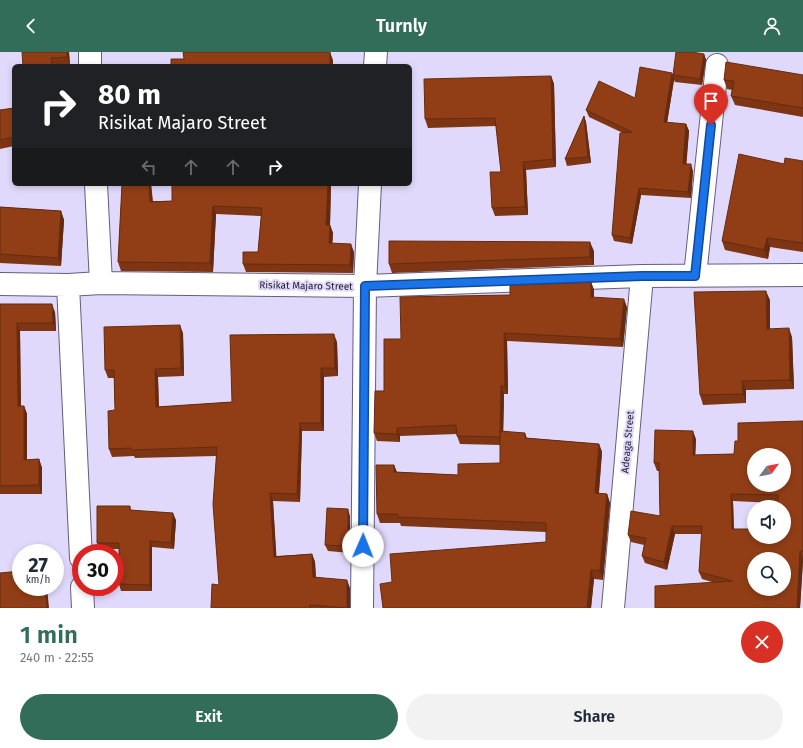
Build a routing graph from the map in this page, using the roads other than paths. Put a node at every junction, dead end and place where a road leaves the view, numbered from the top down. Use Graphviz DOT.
graph roads {
  1 [pos="90,52"];
  2 [pos="376,52"];
  3 [pos="90,64"];
  4 [pos="375,64"];
  5 [pos="717,65"];
  6 [pos="96,186"];
  7 [pos="370,186"];
  8 [pos="803,275"];
  9 [pos="642,276"];
  10 [pos="695,276"];
  11 [pos="100,283"];
  12 [pos="0,284"];
  13 [pos="68,285"];
  14 [pos="365,286"];
  15 [pos="80,544"];
  16 [pos="82,596"];
  17 [pos="83,608"];
  18 [pos="362,608"];
  19 [pos="613,608"];
  1 -- 3 [label="street"];
  2 -- 4 [label="street"];
  5 -- 10 [label="street"];
  6 -- 11 [label="street"];
  7 -- 14 [label="street"];
  8 -- 10 [label="street, Risikat Majaro Street"];
  9 -- 10 [label="street, Risikat Majaro Street"];
  9 -- 14 [label="street, Risikat Majaro Street"];
  9 -- 19 [label="street, Adeaga Street"];
  11 -- 13 [label="street, Risikat Majaro Street"];
  11 -- 14 [label="street, Risikat Majaro Street"];
  12 -- 13 [label="street, Risikat Majaro Street"];
  13 -- 15 [label="street"];
  14 -- 18 [label="street"];
  16 -- 17 [label="street"];
}
